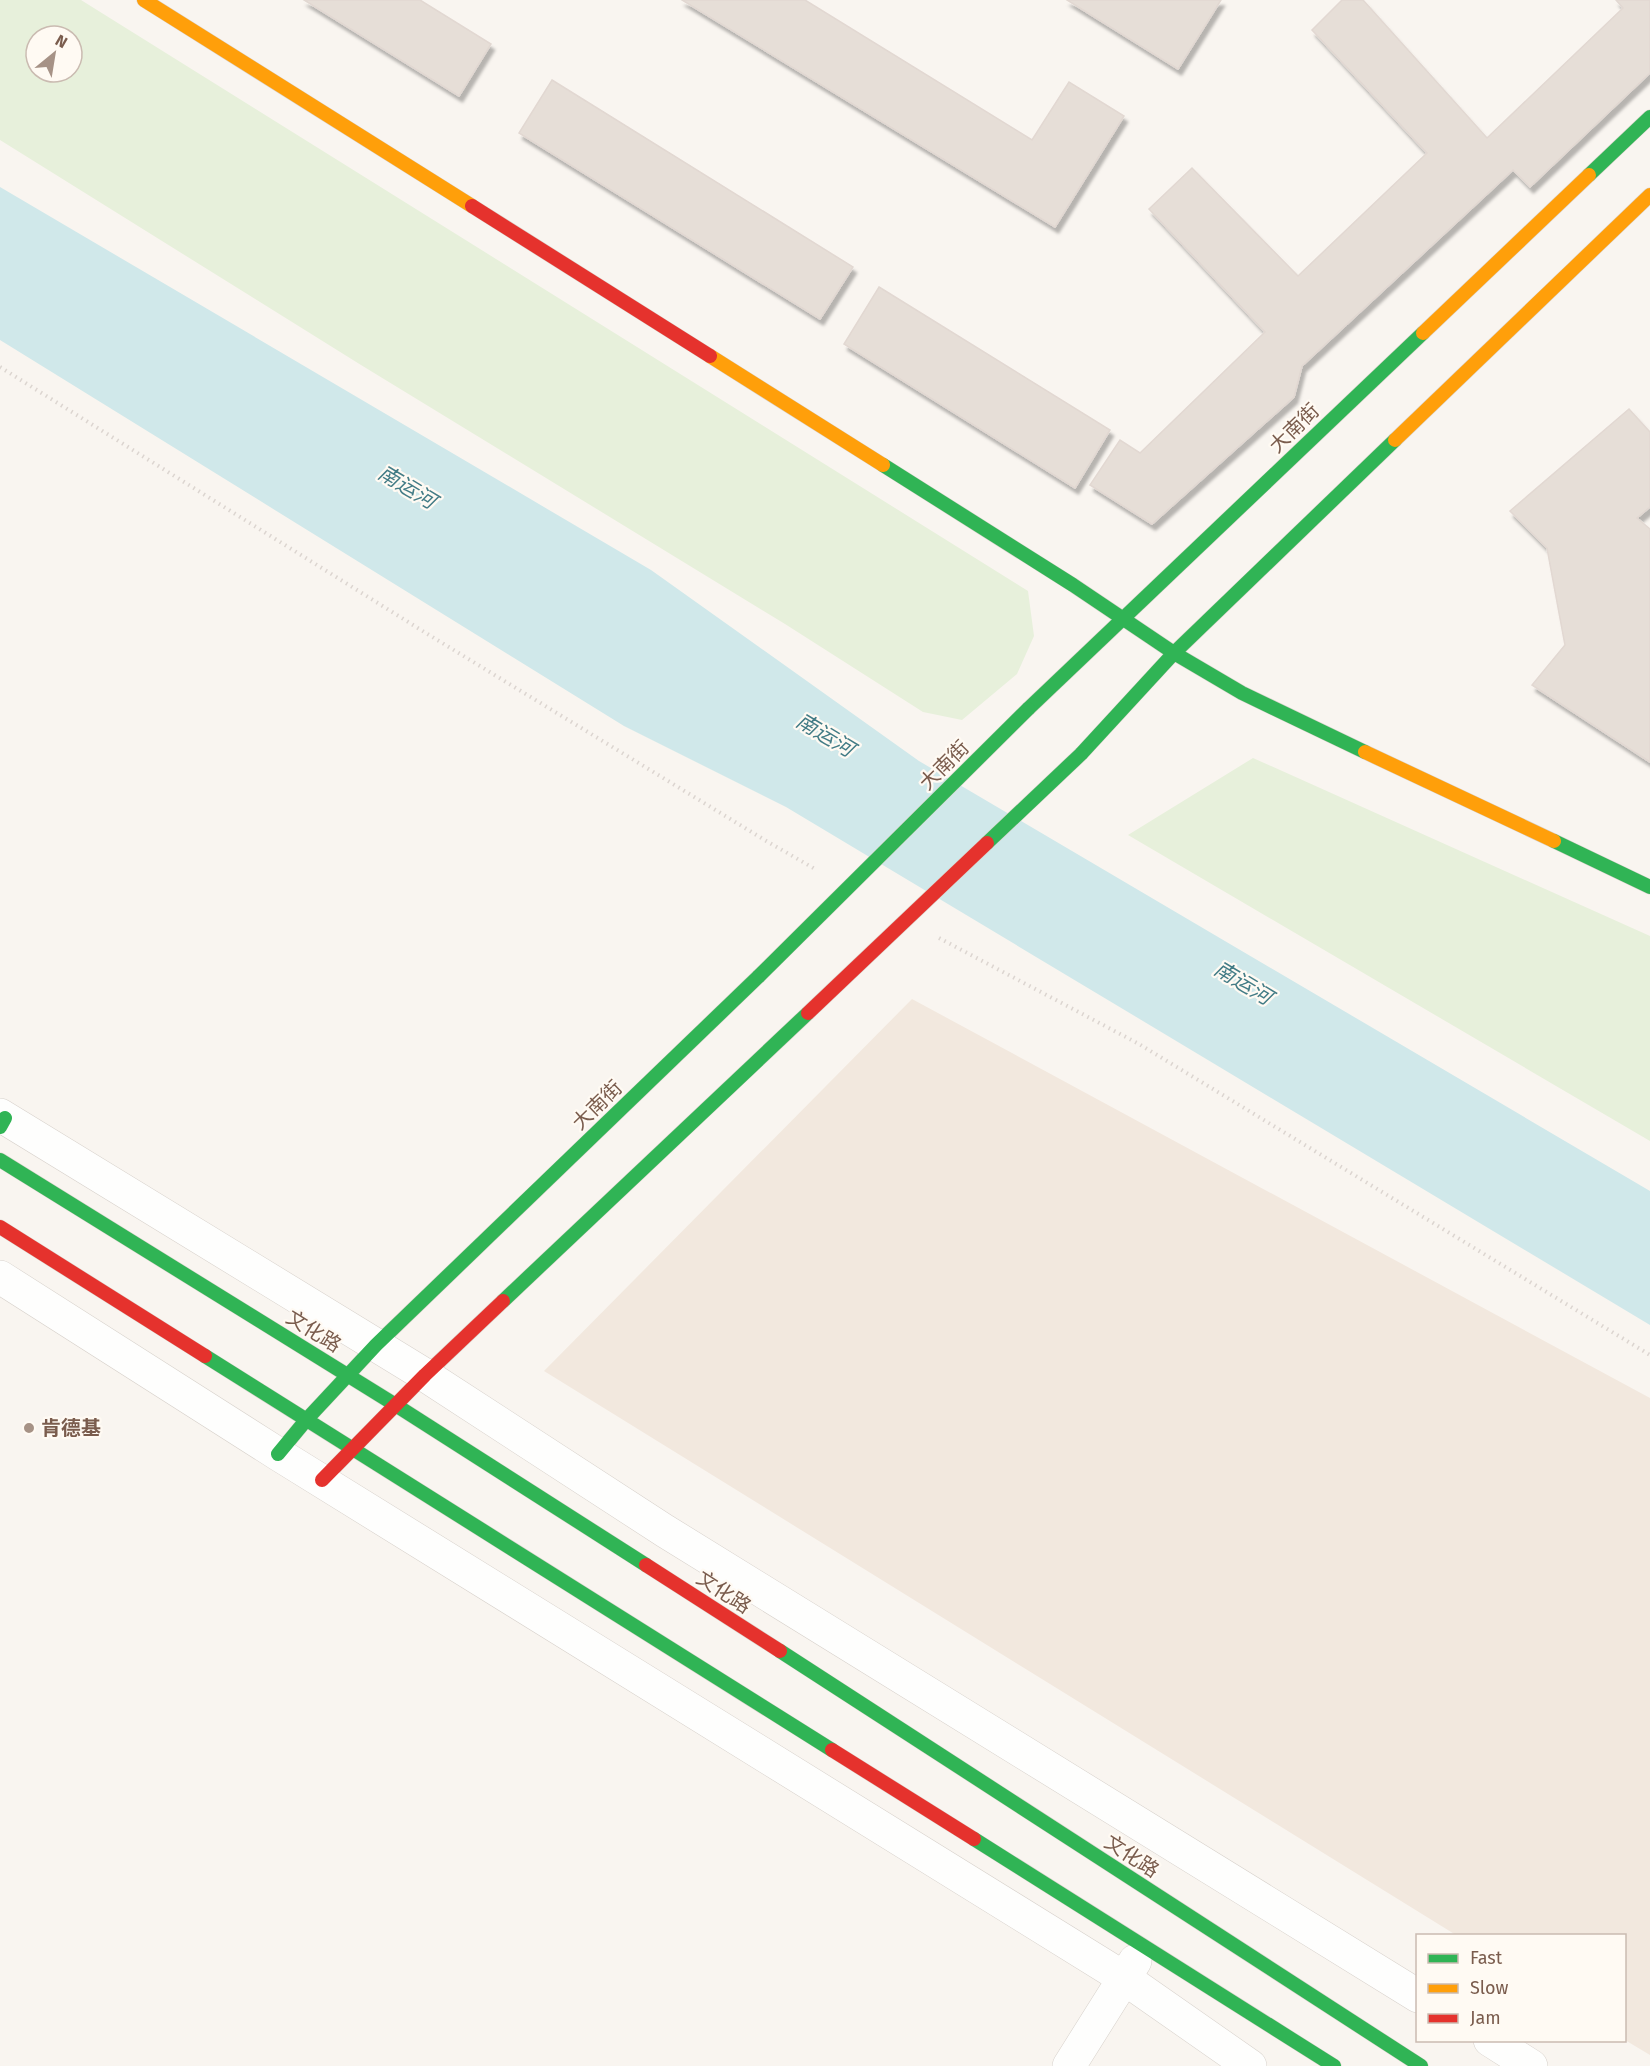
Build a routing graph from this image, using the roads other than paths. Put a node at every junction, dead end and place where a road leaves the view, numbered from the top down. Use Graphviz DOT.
graph roads {
  1 [pos="144,0"];
  2 [pos="1650,117"];
  3 [pos="1650,195"];
  4 [pos="1123,618"];
  5 [pos="1174,653"];
  6 [pos="1650,887"];
  7 [pos="2,1120"];
  8 [pos="0,1160"];
  9 [pos="0,1227"];
  10 [pos="0,1277"];
  11 [pos="376,1345"];
  12 [pos="348,1375"];
  13 [pos="425,1375"];
  14 [pos="394,1404"];
  15 [pos="307,1419"];
  16 [pos="353,1447"];
  17 [pos="278,1454"];
  18 [pos="322,1480"];
  19 [pos="665,1531"];
  20 [pos="648,1566"];
  21 [pos="1144,1945"];
  22 [pos="1124,1978"];
  23 [pos="1416,1995"];
  24 [pos="1493,2042"];
  25 [pos="1069,2066"];
  26 [pos="1250,2066"];
  27 [pos="1334,2066"];
  28 [pos="1421,2066"];
  29 [pos="1531,2066"];
  1 -- 4 [label="street"];
  2 -- 4 [label="street, 大南街"];
  3 -- 5 [label="street"];
  4 -- 5 [label="street"];
  4 -- 11 [label="street, 大南街, bridge"];
  5 -- 6 [label="street"];
  5 -- 13 [label="street, bridge"];
  7 -- 11 [label="street"];
  8 -- 12 [label="street, 文化路"];
  9 -- 15 [label="street"];
  10 -- 17 [label="street"];
  11 -- 12 [label="street, 大南街"];
  11 -- 13 [label="street"];
  12 -- 14 [label="street, 文化路"];
  12 -- 15 [label="street, 大南街"];
  13 -- 14 [label="street"];
  13 -- 19 [label="street"];
  14 -- 16 [label="street"];
  14 -- 20 [label="street, 文化路"];
  15 -- 16 [label="street"];
  15 -- 17 [label="street, 大南街"];
  16 -- 18 [label="street"];
  16 -- 21 [label="street"];
  17 -- 18 [label="street"];
  18 -- 22 [label="street"];
  19 -- 20 [label="street"];
  19 -- 23 [label="street"];
  20 -- 28 [label="street, 文化路"];
  21 -- 22 [label="street"];
  21 -- 27 [label="street"];
  22 -- 25 [label="street"];
  22 -- 26 [label="street"];
  24 -- 29 [label="street"];
}
